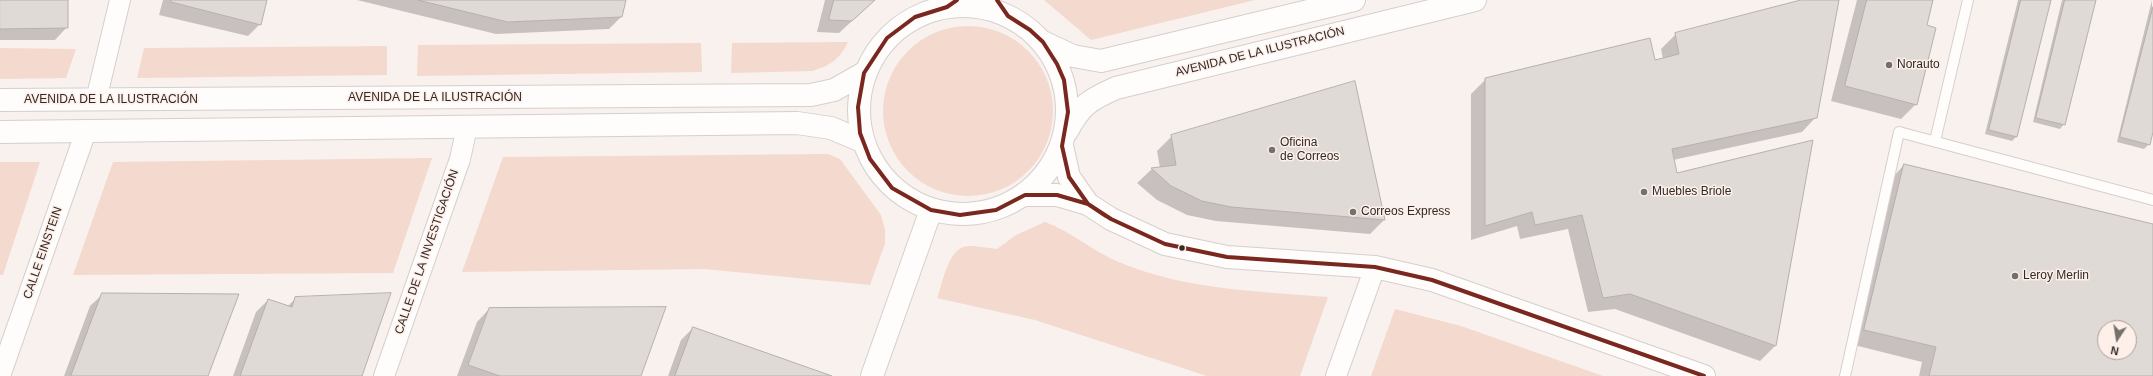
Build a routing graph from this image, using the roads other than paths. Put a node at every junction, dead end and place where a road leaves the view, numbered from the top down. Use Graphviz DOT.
graph roads {
  1 [pos="120,0"];
  2 [pos="1354,0"];
  3 [pos="1476,0"];
  4 [pos="1968,0"];
  5 [pos="952,3"];
  6 [pos="1003,8"];
  7 [pos="1043,42"];
  8 [pos="864,73"];
  9 [pos="0,100"];
  10 [pos="96,100"];
  11 [pos="467,127"];
  12 [pos="86,131"];
  13 [pos="0,132"];
  14 [pos="862,141"];
  15 [pos="1063,141"];
  16 [pos="1935,141"];
  17 [pos="1025,196"];
  18 [pos="2153,200"];
  19 [pos="1088,204"];
  20 [pos="931,210"];
  21 [pos="1375,267"];
  22 [pos="0,376"];
  23 [pos="384,376"];
  24 [pos="872,376"];
  25 [pos="1336,376"];
  26 [pos="1704,376"];
  27 [pos="1845,376"];
  1 -- 10 [label="street"];
  2 -- 7 [label="street"];
  3 -- 15 [label="street, AVENIDA DE LA ILUSTRACIÓN"];
  4 -- 16 [label="lane"];
  5 -- 6 [label="street"];
  5 -- 8 [label="street"];
  6 -- 7 [label="street"];
  7 -- 15 [label="street"];
  8 -- 10 [label="street, AVENIDA DE LA ILUSTRACIÓN"];
  8 -- 14 [label="street"];
  9 -- 10 [label="street, AVENIDA DE LA ILUSTRACIÓN"];
  11 -- 12 [label="street"];
  11 -- 14 [label="street"];
  11 -- 23 [label="street, CALLE DE LA INVESTIGACIÓN"];
  12 -- 13 [label="street"];
  12 -- 22 [label="street, CALLE EINSTEIN"];
  14 -- 20 [label="street"];
  15 -- 17 [label="street, AVENIDA DE LA ILUSTRACIÓN"];
  15 -- 19 [label="street"];
  16 -- 18 [label="lane"];
  16 -- 27 [label="lane"];
  17 -- 19 [label="street"];
  17 -- 20 [label="street"];
  19 -- 21 [label="street"];
  20 -- 24 [label="street"];
  21 -- 25 [label="street"];
  21 -- 26 [label="street"];
}
